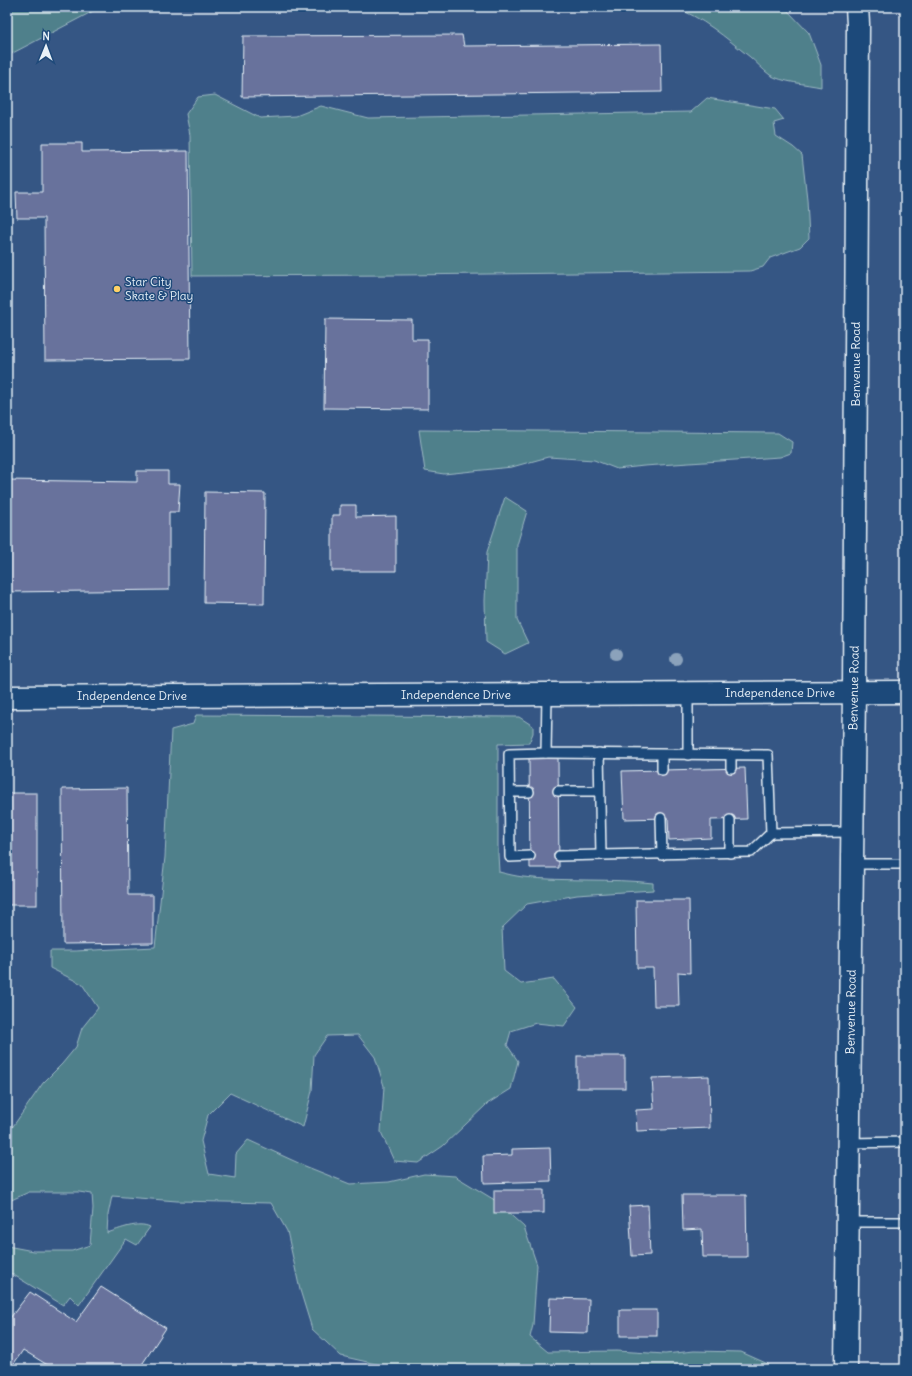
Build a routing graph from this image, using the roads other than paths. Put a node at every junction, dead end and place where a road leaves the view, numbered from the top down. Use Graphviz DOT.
graph roads {
  1 [pos="857,7"];
  2 [pos="854,692"];
  3 [pos="905,692"];
  4 [pos="547,694"];
  5 [pos="688,694"];
  6 [pos="7,697"];
  7 [pos="546,753"];
  8 [pos="598,754"];
  9 [pos="662,755"];
  10 [pos="688,755"];
  11 [pos="731,755"];
  12 [pos="731,768"];
  13 [pos="662,770"];
  14 [pos="558,791"];
  15 [pos="599,791"];
  16 [pos="510,792"];
  17 [pos="529,792"];
  18 [pos="661,818"];
  19 [pos="730,820"];
  20 [pos="852,832"];
  21 [pos="771,833"];
  22 [pos="730,853"];
  23 [pos="600,855"];
  24 [pos="662,855"];
  25 [pos="530,856"];
  26 [pos="559,856"];
  27 [pos="852,864"];
  28 [pos="905,864"];
  29 [pos="905,1142"];
  30 [pos="849,1143"];
  31 [pos="848,1222"];
  32 [pos="905,1222"];
  33 [pos="846,1369"];
  1 -- 2 [label="main road, Benvenue Road"];
  2 -- 3 [label="main road, Independence Drive"];
  2 -- 5 [label="main road, Independence Drive"];
  2 -- 20 [label="main road, Benvenue Road"];
  4 -- 5 [label="main road, Independence Drive"];
  4 -- 6 [label="main road, Independence Drive"];
  4 -- 7 [label="lane"];
  5 -- 10 [label="lane"];
  7 -- 8 [label="lane"];
  7 -- 16 [label="lane"];
  8 -- 9 [label="lane"];
  8 -- 15 [label="lane"];
  9 -- 10 [label="lane"];
  9 -- 13 [label="lane"];
  10 -- 11 [label="lane"];
  11 -- 12 [label="lane"];
  11 -- 21 [label="lane"];
  14 -- 15 [label="lane"];
  15 -- 23 [label="lane"];
  16 -- 17 [label="lane"];
  16 -- 25 [label="lane"];
  18 -- 24 [label="lane"];
  19 -- 22 [label="lane"];
  20 -- 21 [label="lane"];
  20 -- 27 [label="main road, Benvenue Road"];
  21 -- 22 [label="lane"];
  22 -- 24 [label="lane"];
  23 -- 24 [label="lane"];
  23 -- 26 [label="lane"];
  27 -- 28 [label="lane"];
  27 -- 30 [label="main road, Benvenue Road"];
  29 -- 30 [label="lane"];
  30 -- 31 [label="main road, Benvenue Road"];
  31 -- 32 [label="lane"];
  31 -- 33 [label="main road, Benvenue Road"];
}
